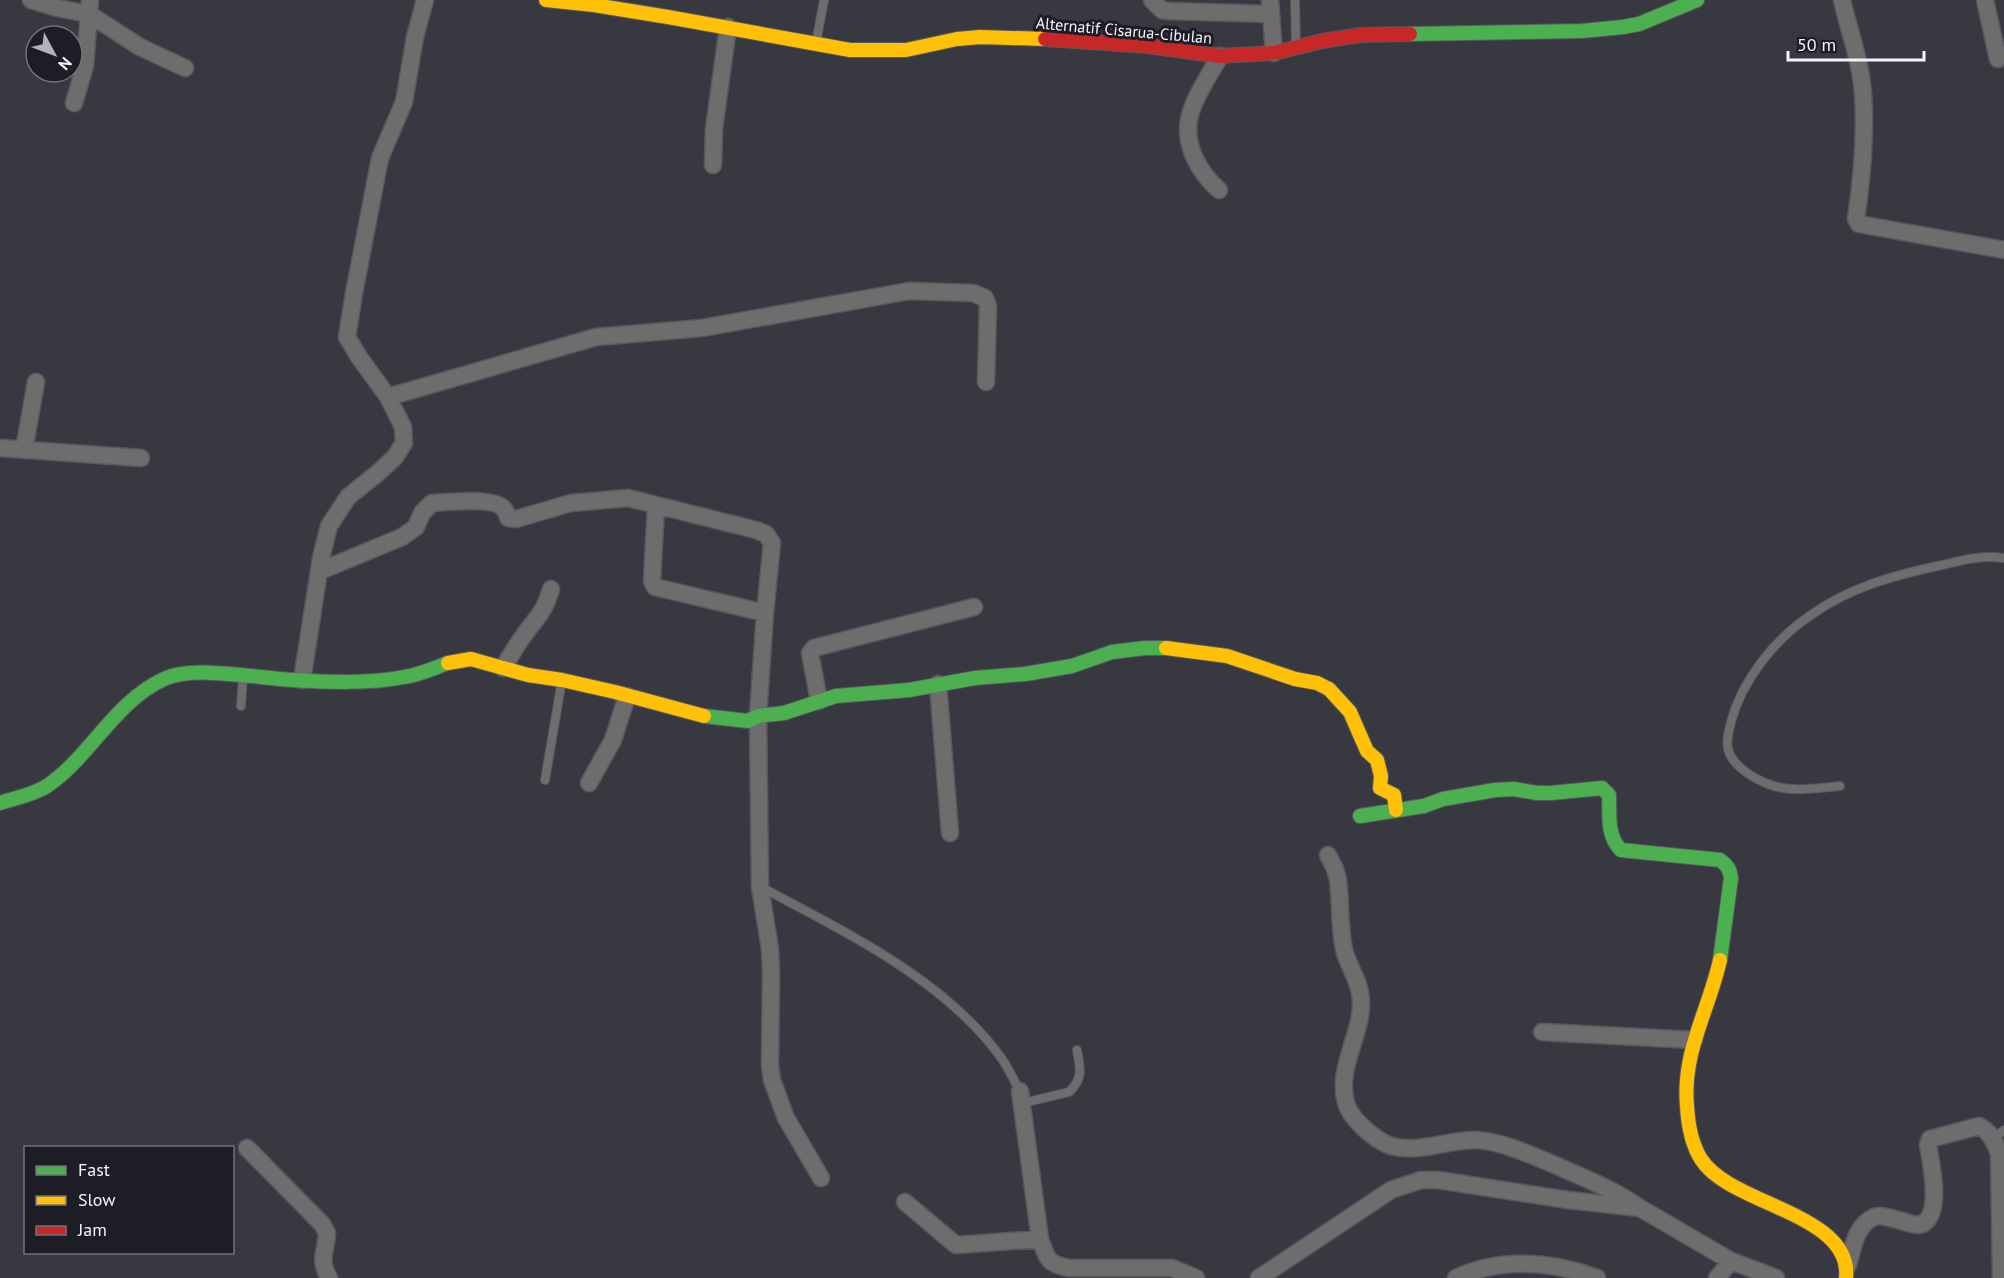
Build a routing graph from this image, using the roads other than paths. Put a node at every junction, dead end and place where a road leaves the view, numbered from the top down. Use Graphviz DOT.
graph roads {
  1 [pos="31,0"];
  2 [pos="425,0"];
  3 [pos="546,0"];
  4 [pos="824,0"];
  5 [pos="1152,0"];
  6 [pos="1295,0"];
  7 [pos="1697,0"];
  8 [pos="1842,0"];
  9 [pos="1985,0"];
  10 [pos="90,7"];
  11 [pos="1270,7"];
  12 [pos="728,27"];
  13 [pos="816,44"];
  14 [pos="1296,47"];
  15 [pos="1274,53"];
  16 [pos="1220,56"];
  17 [pos="1998,59"];
  18 [pos="185,68"];
  19 [pos="74,103"];
  20 [pos="713,165"];
  21 [pos="1220,190"];
  22 [pos="2004,250"];
  23 [pos="36,382"];
  24 [pos="986,382"];
  25 [pos="388,397"];
  26 [pos="0,448"];
  27 [pos="24,450"];
  28 [pos="141,458"];
  29 [pos="656,505"];
  30 [pos="2004,558"];
  31 [pos="320,571"];
  32 [pos="551,589"];
  33 [pos="974,607"];
  34 [pos="765,614"];
  35 [pos="503,668"];
  36 [pos="243,676"];
  37 [pos="302,680"];
  38 [pos="562,680"];
  39 [pos="938,684"];
  40 [pos="627,696"];
  41 [pos="819,700"];
  42 [pos="241,706"];
  43 [pos="758,716"];
  44 [pos="545,780"];
  45 [pos="589,783"];
  46 [pos="1840,786"];
  47 [pos="0,803"];
  48 [pos="1396,810"];
  49 [pos="1360,816"];
  50 [pos="950,833"];
  51 [pos="1328,855"];
  52 [pos="760,887"];
  53 [pos="1542,1032"];
  54 [pos="1694,1040"];
  55 [pos="1077,1050"];
  56 [pos="1021,1097"];
  57 [pos="1998,1134"];
  58 [pos="247,1148"];
  59 [pos="821,1178"];
  60 [pos="905,1202"];
  61 [pos="1640,1208"];
  62 [pos="1040,1239"];
  63 [pos="1731,1261"];
  64 [pos="1847,1272"];
  65 [pos="1095,1273"];
  66 [pos="329,1278"];
  67 [pos="1196,1278"];
  68 [pos="1259,1278"];
  69 [pos="1456,1278"];
  70 [pos="1597,1278"];
  71 [pos="1717,1278"];
  72 [pos="1776,1278"];
  73 [pos="2001,1278"];
  1 -- 10 [label="street"];
  2 -- 25 [label="street"];
  3 -- 12 [label="street, Alternatif Cisarua-Cibulan"];
  4 -- 13 [label="lane"];
  5 -- 11 [label="street"];
  6 -- 14 [label="lane"];
  7 -- 14 [label="street, Alternatif Cisarua-Cibulan"];
  8 -- 22 [label="street"];
  9 -- 17 [label="street"];
  10 -- 18 [label="street"];
  10 -- 19 [label="street"];
  11 -- 15 [label="street"];
  12 -- 13 [label="street, Alternatif Cisarua-Cibulan"];
  12 -- 20 [label="street"];
  13 -- 16 [label="street, Alternatif Cisarua-Cibulan"];
  14 -- 15 [label="street, Alternatif Cisarua-Cibulan"];
  15 -- 16 [label="street, Alternatif Cisarua-Cibulan"];
  16 -- 21 [label="street"];
  23 -- 27 [label="street"];
  24 -- 25 [label="street"];
  25 -- 31 [label="street"];
  26 -- 27 [label="street"];
  27 -- 28 [label="street"];
  29 -- 31 [label="street"];
  29 -- 34 [label="street"];
  29 -- 34 [label="street"];
  30 -- 46 [label="lane"];
  31 -- 37 [label="street"];
  32 -- 35 [label="street"];
  33 -- 41 [label="street"];
  34 -- 43 [label="street"];
  35 -- 37 [label="street"];
  35 -- 38 [label="street"];
  36 -- 37 [label="street"];
  36 -- 42 [label="lane"];
  36 -- 47 [label="street"];
  38 -- 40 [label="street"];
  38 -- 44 [label="lane"];
  39 -- 41 [label="street"];
  39 -- 48 [label="street"];
  39 -- 50 [label="street"];
  40 -- 43 [label="street"];
  40 -- 45 [label="street"];
  41 -- 43 [label="street"];
  43 -- 52 [label="street"];
  48 -- 49 [label="street"];
  48 -- 54 [label="street"];
  51 -- 61 [label="street"];
  52 -- 56 [label="lane"];
  52 -- 59 [label="street"];
  53 -- 54 [label="street"];
  54 -- 64 [label="street"];
  55 -- 56 [label="lane"];
  56 -- 62 [label="street"];
  57 -- 64 [label="street"];
  57 -- 73 [label="street"];
  58 -- 66 [label="street"];
  60 -- 62 [label="street"];
  61 -- 63 [label="street"];
  61 -- 68 [label="street"];
  62 -- 65 [label="street"];
  63 -- 71 [label="street"];
  63 -- 72 [label="street"];
  65 -- 67 [label="street"];
  69 -- 70 [label="street"];
}
